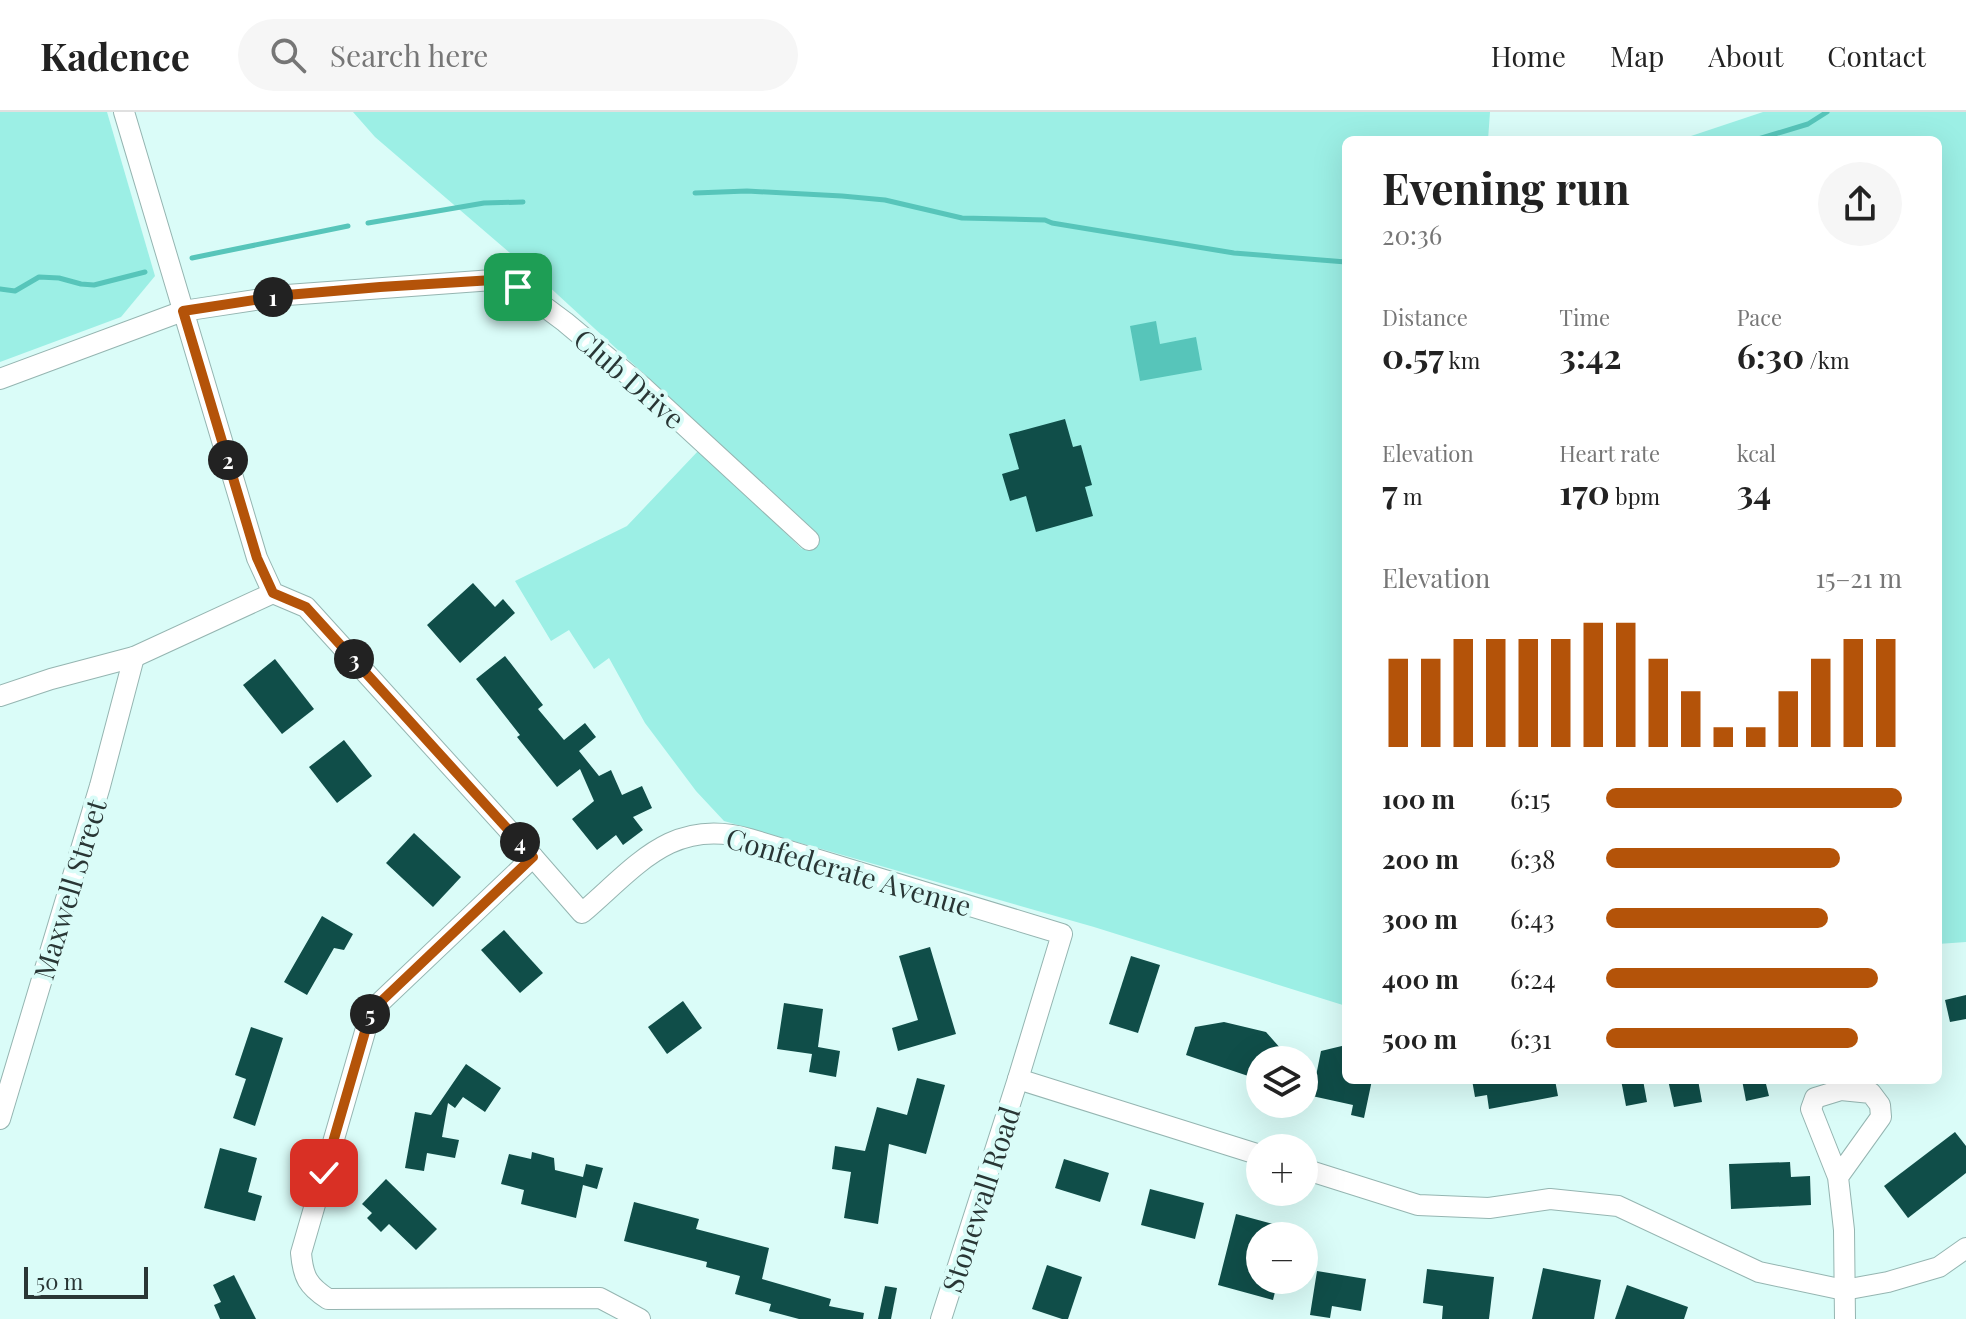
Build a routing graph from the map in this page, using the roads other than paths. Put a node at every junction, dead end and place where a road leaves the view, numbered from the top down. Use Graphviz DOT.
graph roads {
  1 [pos="124,112"];
  2 [pos="183,311"];
  3 [pos="0,379"];
  4 [pos="809,540"];
  5 [pos="273,593"];
  6 [pos="134,657"];
  7 [pos="0,696"];
  8 [pos="533,857"];
  9 [pos="1018,1079"];
  10 [pos="0,1119"];
  11 [pos="1246,1151"];
  12 [pos="1318,1173"];
  13 [pos="1838,1177"];
  14 [pos="1966,1248"];
  15 [pos="1844,1290"];
  16 [pos="640,1319"];
  17 [pos="941,1319"];
  18 [pos="1845,1319"];
  1 -- 2 [label="street"];
  2 -- 3 [label="street, Club Drive"];
  2 -- 4 [label="street, Club Drive"];
  2 -- 5 [label="street"];
  5 -- 6 [label="street"];
  5 -- 8 [label="street, Confederate Avenue"];
  6 -- 7 [label="street"];
  6 -- 10 [label="street, Maxwell Street"];
  8 -- 9 [label="street, Confederate Avenue"];
  8 -- 16 [label="street"];
  9 -- 11 [label="street"];
  9 -- 17 [label="street, Stonewall Road"];
  12 -- 15 [label="street"];
  13 -- 15 [label="street"];
  14 -- 15 [label="street"];
  15 -- 18 [label="street"];
}
